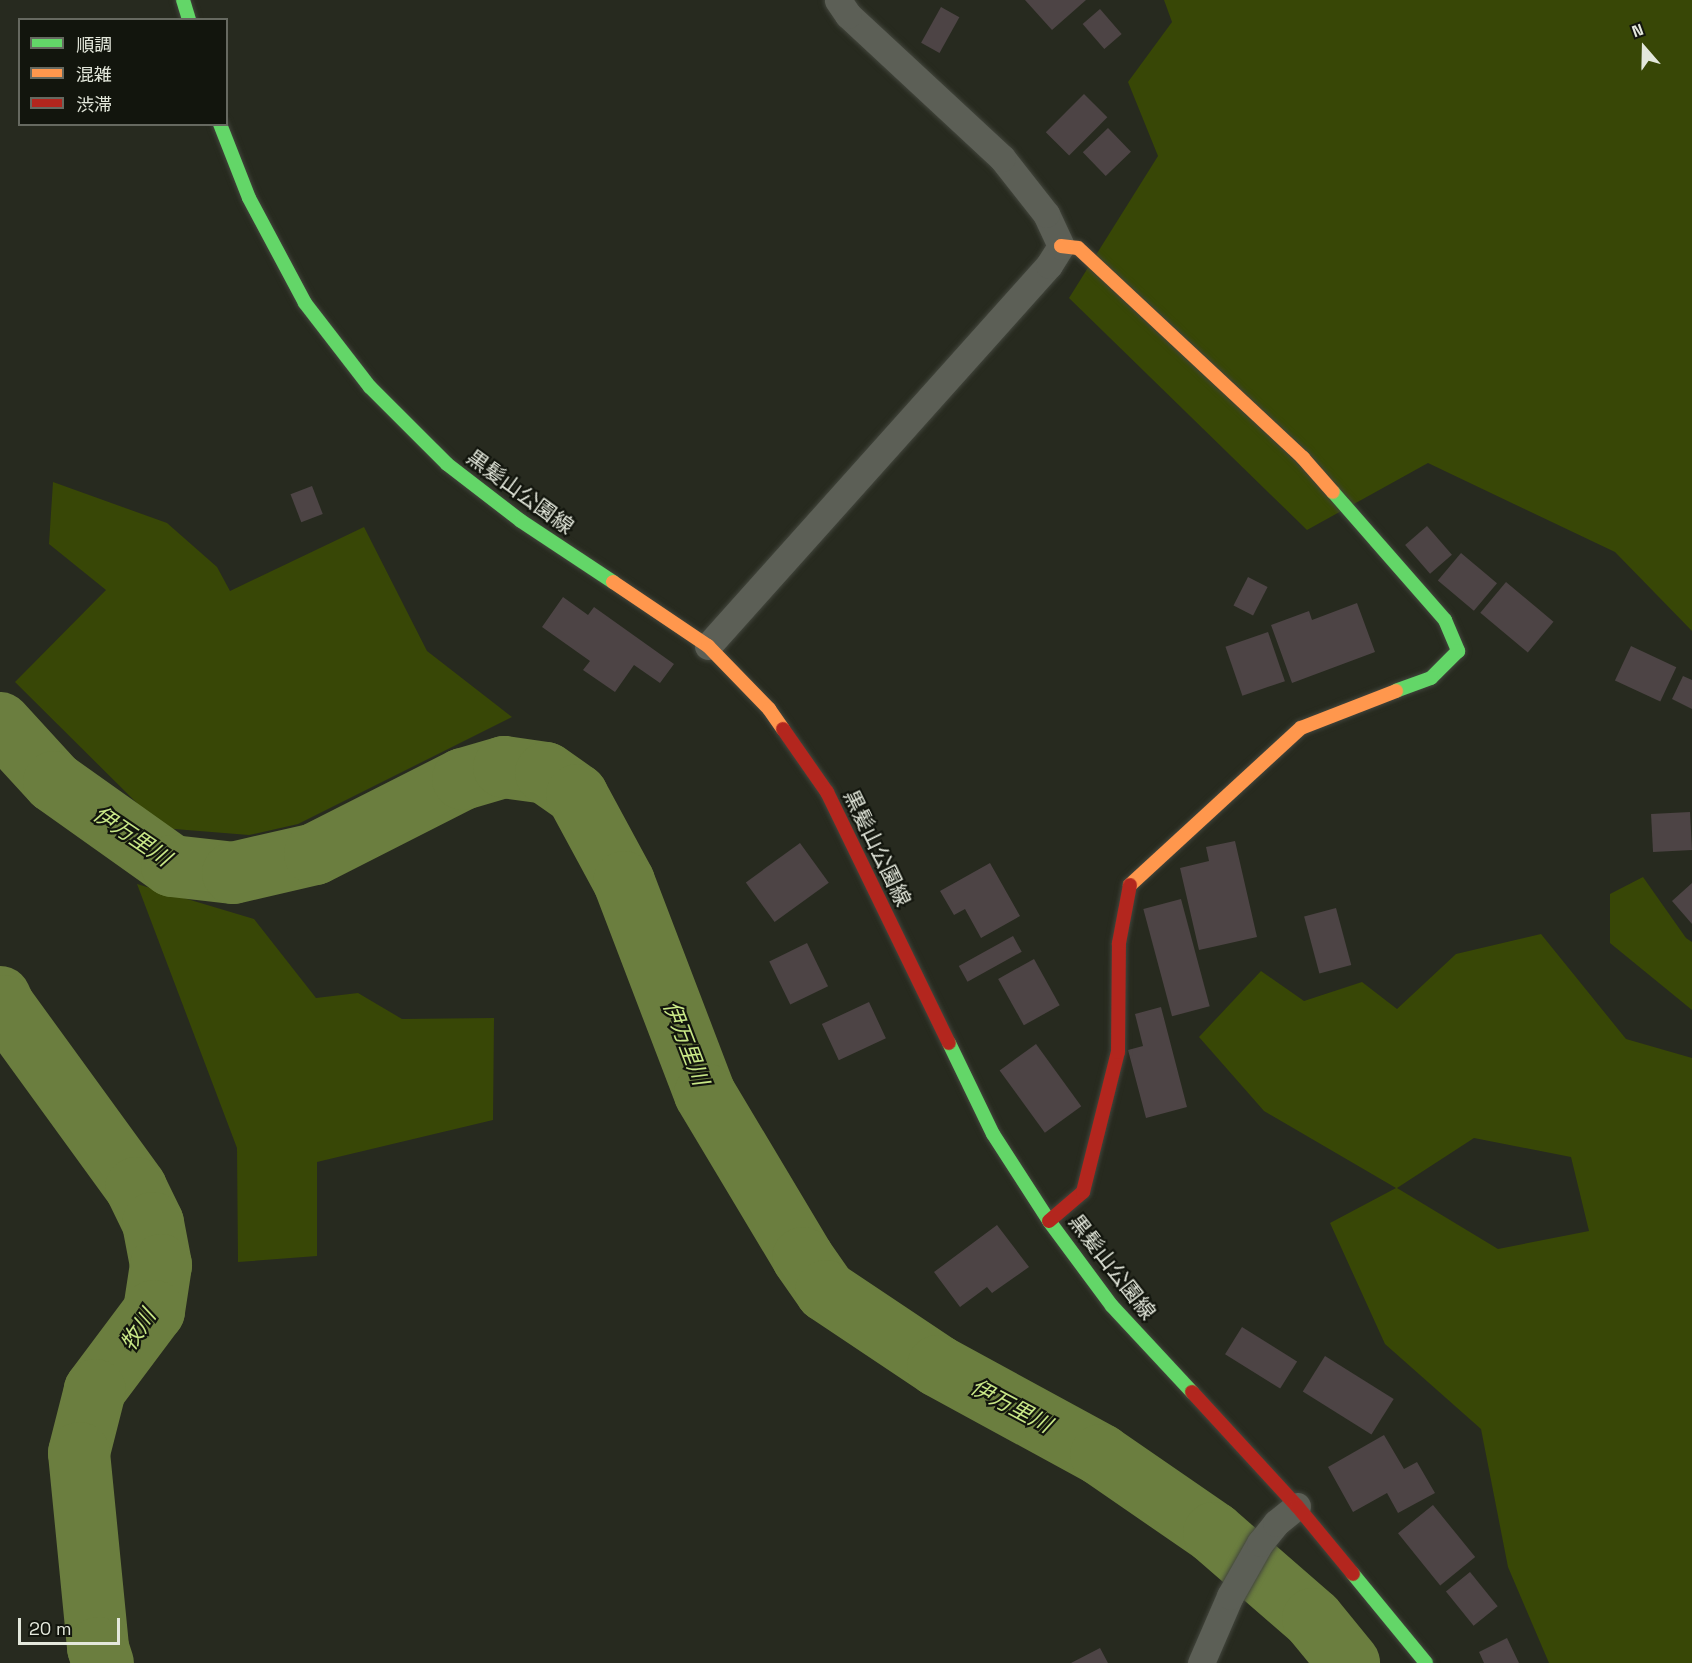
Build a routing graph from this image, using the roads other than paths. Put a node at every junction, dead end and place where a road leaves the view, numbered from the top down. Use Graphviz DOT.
graph roads {
  1 [pos="183,0"];
  2 [pos="838,0"];
  3 [pos="188,18"];
  4 [pos="221,126"];
  5 [pos="1061,246"];
  6 [pos="708,646"];
  7 [pos="1049,1221"];
  8 [pos="1297,1506"];
  9 [pos="1201,1663"];
  10 [pos="1426,1663"];
  1 -- 3 [label="main road"];
  2 -- 5 [label="street"];
  4 -- 6 [label="main road, 黒髪山公園線"];
  5 -- 6 [label="street"];
  5 -- 7 [label="main road"];
  6 -- 7 [label="main road, 黒髪山公園線"];
  7 -- 8 [label="main road, 黒髪山公園線"];
  8 -- 9 [label="street"];
  8 -- 10 [label="main road, 黒髪山公園線"];
}
